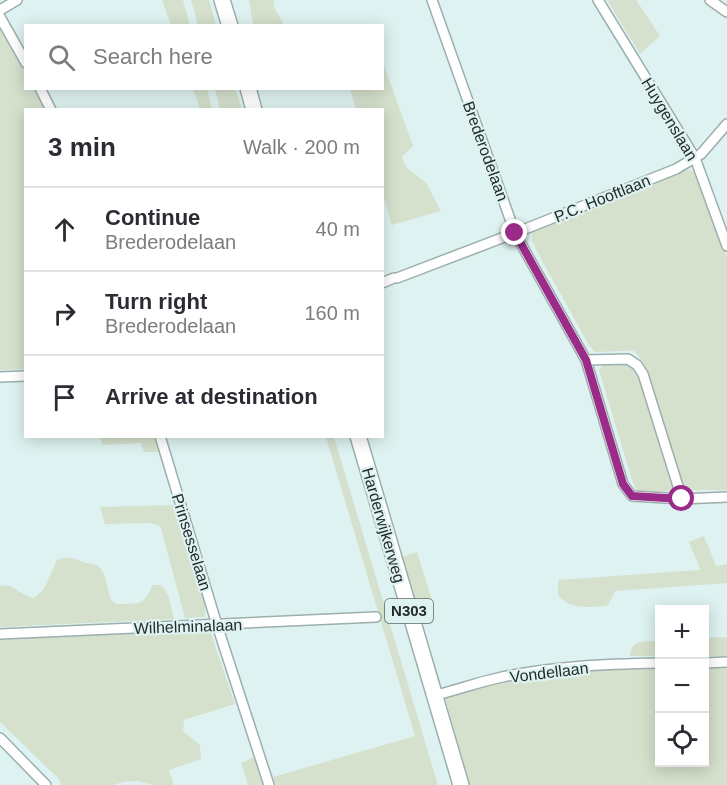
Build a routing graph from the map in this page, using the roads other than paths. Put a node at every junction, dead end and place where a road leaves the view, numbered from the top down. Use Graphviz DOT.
graph roads {
  1 [pos="17,0"];
  2 [pos="222,0"];
  3 [pos="233,0"];
  4 [pos="432,0"];
  5 [pos="598,0"];
  6 [pos="710,0"];
  7 [pos="0,10"];
  8 [pos="727,12"];
  9 [pos="0,17"];
  10 [pos="229,24"];
  11 [pos="239,24"];
  12 [pos="24,59"];
  13 [pos="41,90"];
  14 [pos="249,90"];
  15 [pos="258,90"];
  16 [pos="50,108"];
  17 [pos="254,108"];
  18 [pos="262,108"];
  19 [pos="727,124"];
  20 [pos="695,158"];
  21 [pos="515,233"];
  22 [pos="727,246"];
  23 [pos="384,282"];
  24 [pos="586,360"];
  25 [pos="24,376"];
  26 [pos="0,377"];
  27 [pos="161,438"];
  28 [pos="350,438"];
  29 [pos="359,438"];
  30 [pos="727,497"];
  31 [pos="682,499"];
  32 [pos="376,617"];
  33 [pos="217,625"];
  34 [pos="0,633"];
  35 [pos="727,662"];
  36 [pos="655,663"];
  37 [pos="709,663"];
  38 [pos="440,694"];
  39 [pos="0,738"];
  40 [pos="46,785"];
  41 [pos="268,785"];
  42 [pos="452,785"];
  43 [pos="461,785"];
  1 -- 7 [label="street"];
  2 -- 10 [label="main road"];
  3 -- 11 [label="main road"];
  4 -- 21 [label="street, Brederodelaan"];
  5 -- 20 [label="street, Huygenslaan"];
  6 -- 8 [label="street"];
  9 -- 12 [label="street"];
  13 -- 16 [label="street"];
  14 -- 17 [label="main road"];
  15 -- 18 [label="main road"];
  19 -- 20 [label="street, P.C. Hooftlaan"];
  20 -- 21 [label="street, P.C. Hooftlaan"];
  20 -- 22 [label="street, Huygenslaan"];
  21 -- 23 [label="street, P.C. Hooftlaan"];
  21 -- 24 [label="street, Brederodelaan"];
  24 -- 31 [label="street, Brederodelaan"];
  24 -- 31 [label="street"];
  25 -- 26 [label="street"];
  27 -- 33 [label="street, Prinsesselaan"];
  28 -- 42 [label="main road, Harderwijkerweg / N303"];
  29 -- 43 [label="main road, Harderwijkerweg / N303"];
  30 -- 31 [label="street, Brederodelaan"];
  32 -- 33 [label="street, Wilhelminalaan"];
  33 -- 34 [label="street, Wilhelminalaan"];
  33 -- 41 [label="street, Prinsesselaan"];
  35 -- 37 [label="street"];
  36 -- 38 [label="street, Vondellaan"];
  39 -- 40 [label="street"];
}
